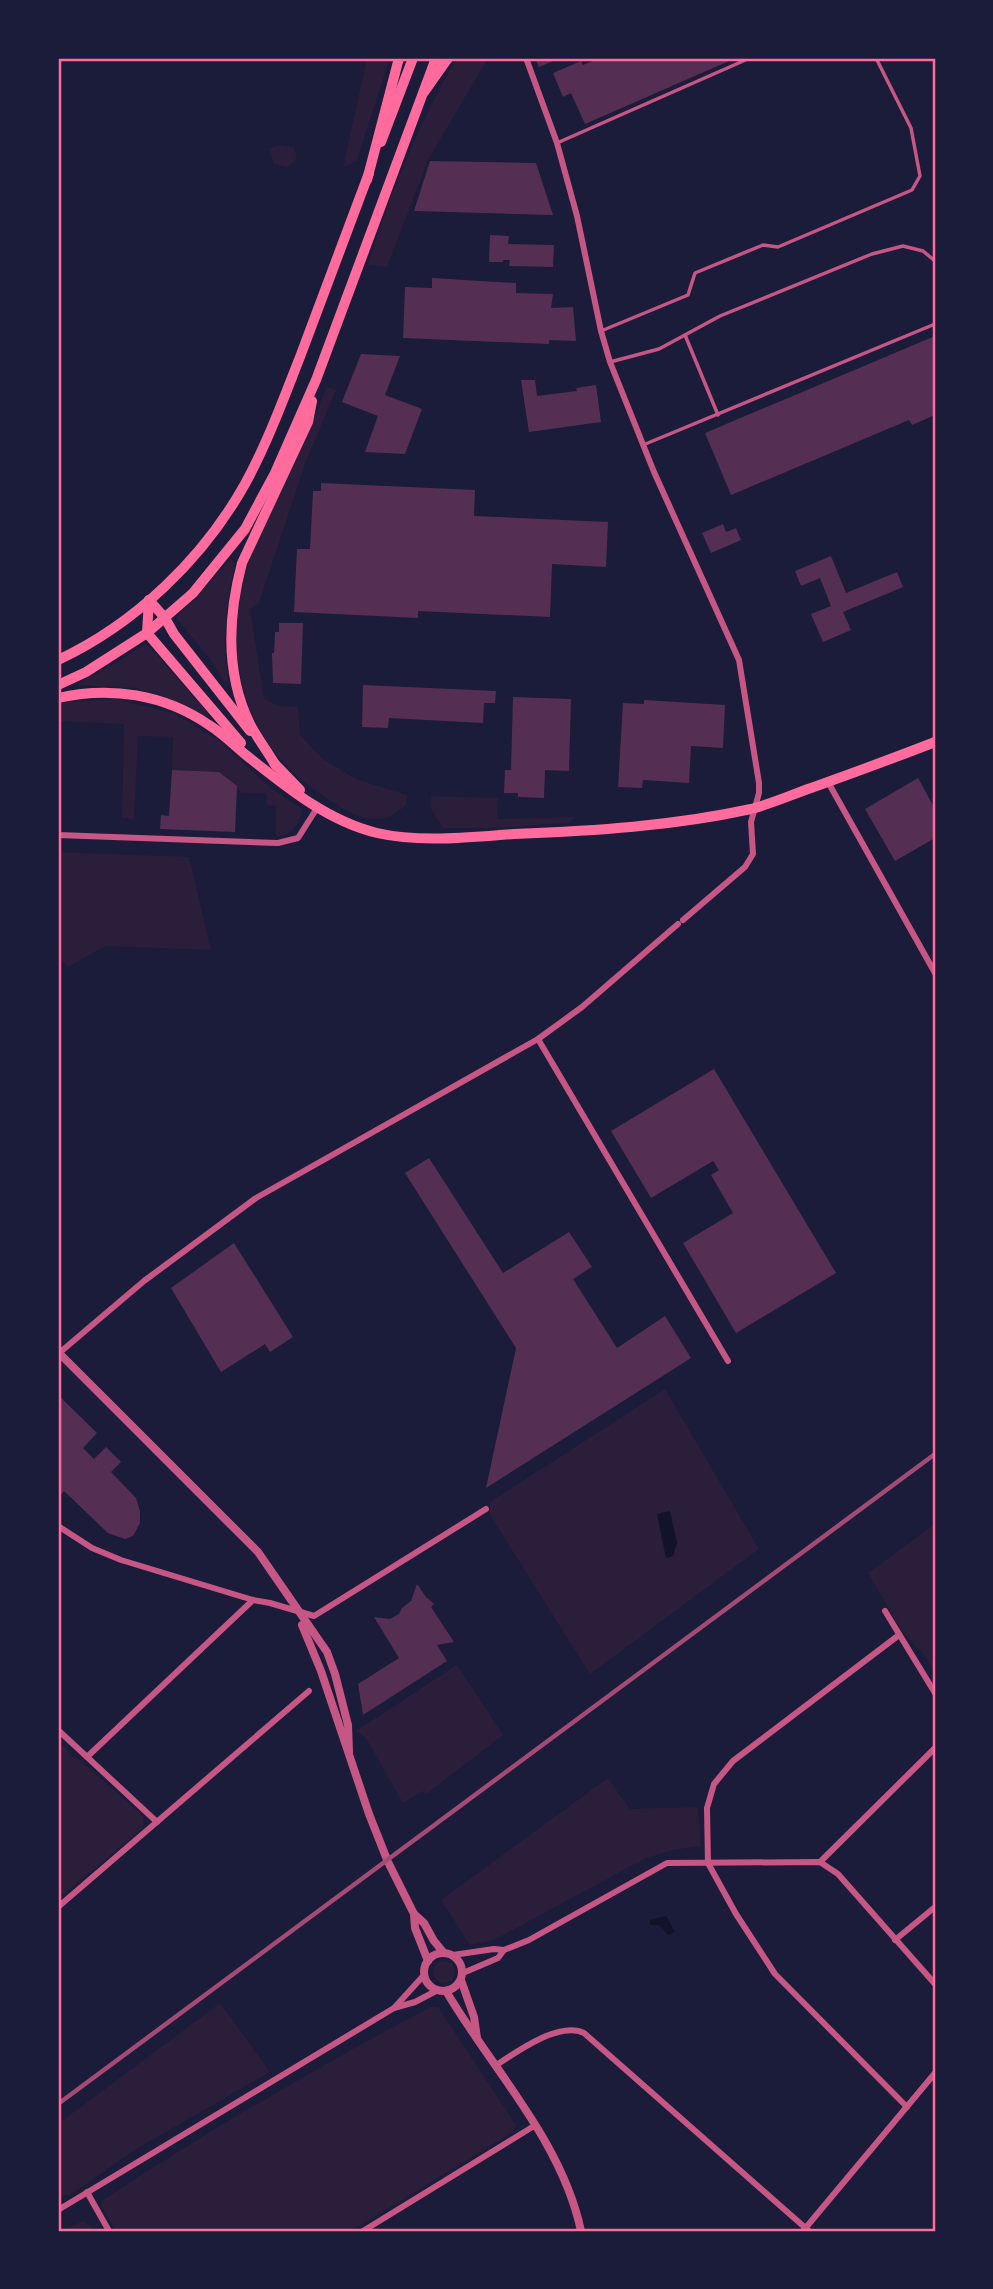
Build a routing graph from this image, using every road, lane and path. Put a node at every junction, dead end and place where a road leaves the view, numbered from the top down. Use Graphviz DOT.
graph roads {
  1 [pos="399,58"];
  2 [pos="413,58"];
  3 [pos="436,58"];
  4 [pos="448,58"];
  5 [pos="526,58"];
  6 [pos="750,58"];
  7 [pos="876,58"];
  8 [pos="424,92"];
  9 [pos="556,143"];
  10 [pos="367,180"];
  11 [pos="935,261"];
  12 [pos="935,324"];
  13 [pos="601,331"];
  14 [pos="685,335"];
  15 [pos="610,362"];
  16 [pos="316,380"];
  17 [pos="718,415"];
  18 [pos="643,445"];
  19 [pos="149,600"];
  20 [pos="165,618"];
  21 [pos="147,633"];
  22 [pos="58,660"];
  23 [pos="58,685"];
  24 [pos="58,698"];
  25 [pos="935,742"];
  26 [pos="274,771"];
  27 [pos="828,782"];
  28 [pos="317,808"];
  29 [pos="754,808"];
  30 [pos="58,835"];
  31 [pos="935,973"];
  32 [pos="538,1038"];
  33 [pos="58,1353"];
  34 [pos="728,1362"];
  35 [pos="486,1509"];
  36 [pos="58,1526"];
  37 [pos="253,1600"];
  38 [pos="885,1611"];
  39 [pos="297,1612"];
  40 [pos="899,1635"];
  41 [pos="309,1690"];
  42 [pos="935,1693"];
  43 [pos="58,1730"];
  44 [pos="935,1748"];
  45 [pos="88,1756"];
  46 [pos="157,1822"];
  47 [pos="820,1862"];
  48 [pos="708,1863"];
  49 [pos="58,1907"];
  50 [pos="935,1908"];
  51 [pos="414,1914"];
  52 [pos="895,1940"];
  53 [pos="505,1950"];
  54 [pos="449,1954"];
  55 [pos="428,1961"];
  56 [pos="424,1975"];
  57 [pos="462,1977"];
  58 [pos="935,1984"];
  59 [pos="442,1991"];
  60 [pos="394,2008"];
  61 [pos="478,2038"];
  62 [pos="495,2066"];
  63 [pos="935,2073"];
  64 [pos="907,2108"];
  65 [pos="534,2126"];
  66 [pos="87,2192"];
  67 [pos="58,2210"];
  68 [pos="807,2230"];
  69 [pos="109,2231"];
  70 [pos="362,2231"];
  71 [pos="582,2231"];
  1 -- 10 [label="highway"];
  2 -- 10 [label="main road"];
  3 -- 8 [label="main road"];
  4 -- 8 [label="highway"];
  5 -- 9 [label="street"];
  6 -- 9 [label="lane"];
  7 -- 13 [label="lane"];
  8 -- 16 [label="main road"];
  9 -- 13 [label="street"];
  10 -- 19 [label="main road"];
  11 -- 14 [label="lane"];
  12 -- 17 [label="lane"];
  13 -- 15 [label="street"];
  14 -- 15 [label="lane"];
  14 -- 17 [label="lane"];
  15 -- 18 [label="street"];
  16 -- 20 [label="main road"];
  16 -- 26 [label="main road"];
  17 -- 18 [label="lane"];
  18 -- 29 [label="street"];
  19 -- 20 [label="main road"];
  19 -- 21 [label="main road"];
  19 -- 22 [label="main road"];
  20 -- 21 [label="main road"];
  20 -- 26 [label="main road"];
  21 -- 23 [label="main road"];
  21 -- 26 [label="main road"];
  24 -- 26 [label="main road"];
  25 -- 27 [label="main road"];
  26 -- 28 [label="main road"];
  27 -- 29 [label="main road"];
  27 -- 31 [label="street"];
  28 -- 29 [label="main road"];
  28 -- 30 [label="street"];
  29 -- 32 [label="street"];
  32 -- 33 [label="street"];
  32 -- 34 [label="street"];
  33 -- 39 [label="street"];
  35 -- 39 [label="street"];
  36 -- 37 [label="street"];
  37 -- 39 [label="street"];
  37 -- 45 [label="street"];
  38 -- 40 [label="street"];
  39 -- 51 [label="street"];
  40 -- 42 [label="street"];
  40 -- 48 [label="street"];
  41 -- 46 [label="street"];
  43 -- 45 [label="street"];
  44 -- 47 [label="street"];
  45 -- 46 [label="street"];
  46 -- 49 [label="street"];
  47 -- 48 [label="street"];
  47 -- 52 [label="street"];
  48 -- 53 [label="street"];
  48 -- 64 [label="street"];
  50 -- 52 [label="street"];
  51 -- 54 [label="street"];
  51 -- 55 [label="street"];
  52 -- 58 [label="street"];
  53 -- 54 [label="street"];
  53 -- 57 [label="street"];
  54 -- 55 [label="street"];
  54 -- 57 [label="street"];
  55 -- 56 [label="street"];
  56 -- 59 [label="street"];
  56 -- 60 [label="street"];
  57 -- 59 [label="street"];
  57 -- 61 [label="street"];
  59 -- 60 [label="street"];
  59 -- 61 [label="street"];
  60 -- 66 [label="street"];
  61 -- 62 [label="street"];
  62 -- 65 [label="street"];
  62 -- 68 [label="street"];
  63 -- 64 [label="street"];
  64 -- 68 [label="street"];
  65 -- 70 [label="street"];
  65 -- 71 [label="street"];
  66 -- 67 [label="street"];
  66 -- 69 [label="street"];
}
